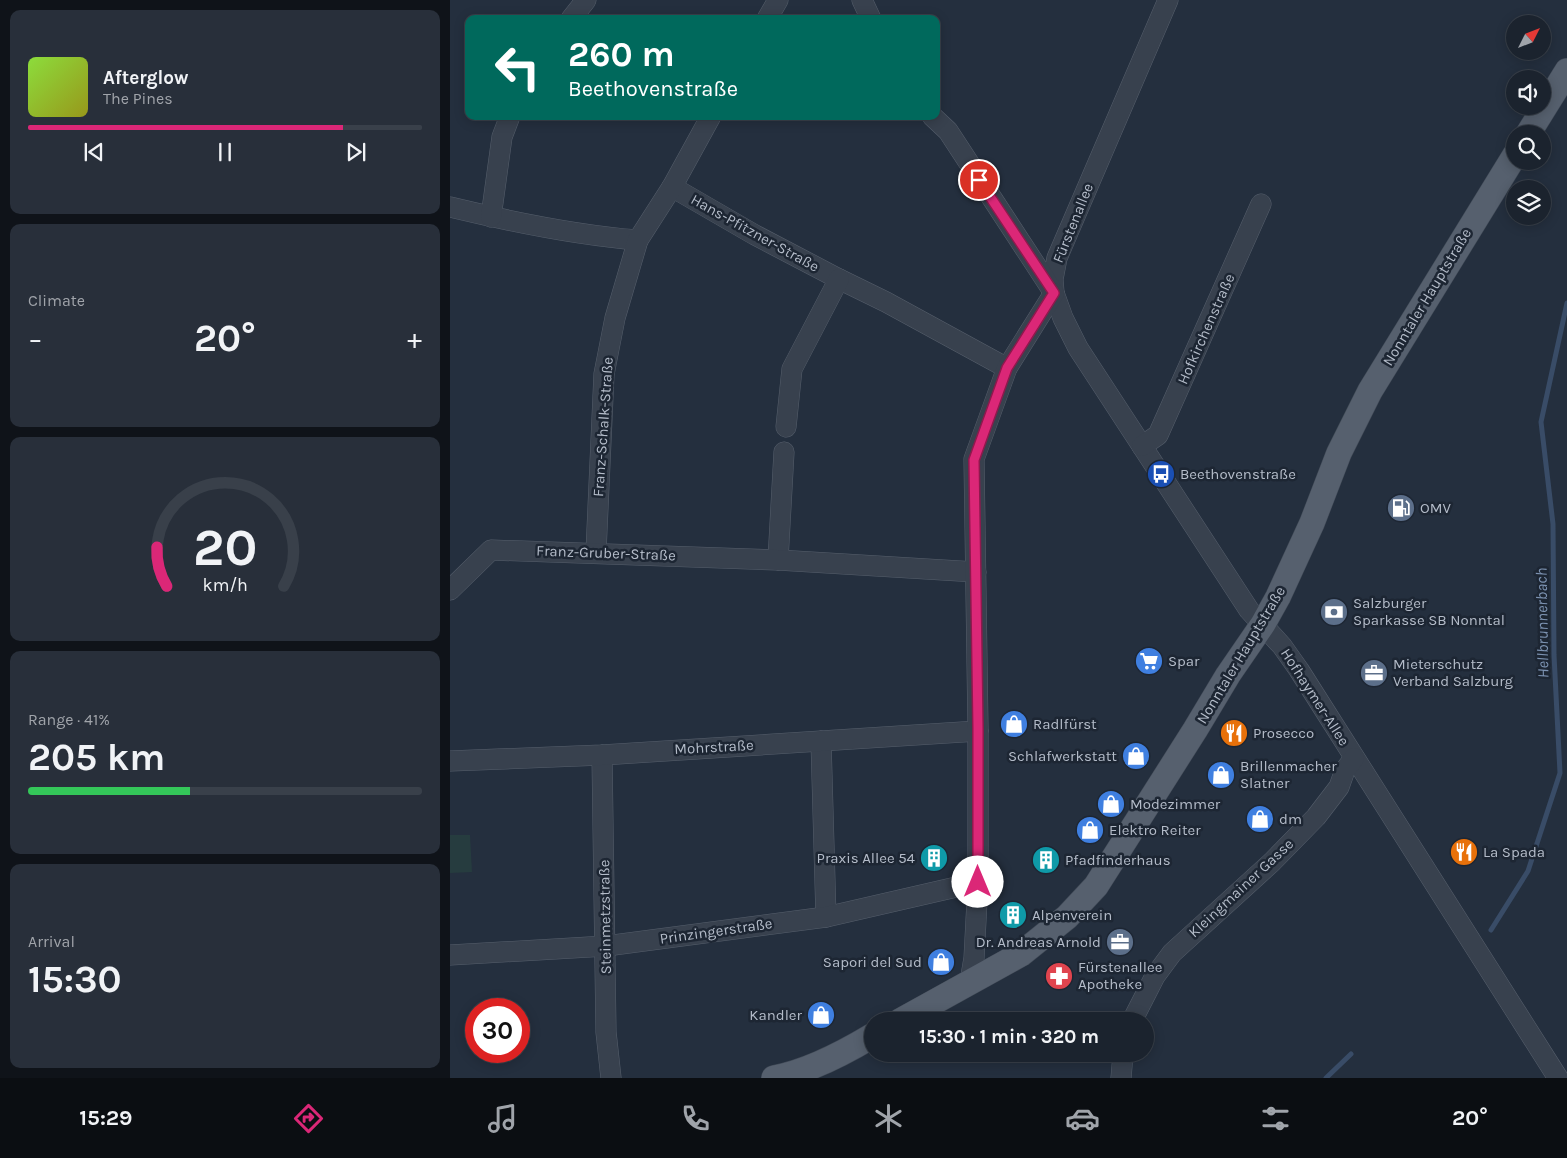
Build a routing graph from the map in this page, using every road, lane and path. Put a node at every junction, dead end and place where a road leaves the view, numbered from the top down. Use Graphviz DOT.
graph roads {
  1 [pos="586,0"];
  2 [pos="778,0"];
  3 [pos="862,0"];
  4 [pos="1168,0"];
  5 [pos="574,15"];
  6 [pos="769,15"];
  7 [pos="869,15"];
  8 [pos="1567,71"];
  9 [pos="508,120"];
  10 [pos="709,120"];
  11 [pos="936,120"];
  12 [pos="1534,125"];
  13 [pos="1506,170"];
  14 [pos="672,187"];
  15 [pos="1261,204"];
  16 [pos="450,207"];
  17 [pos="491,217"];
  18 [pos="638,240"];
  19 [pos="839,279"];
  20 [pos="1054,293"];
  21 [pos="1007,368"];
  22 [pos="786,427"];
  23 [pos="1142,446"];
  24 [pos="784,452"];
  25 [pos="596,552"];
  26 [pos="778,560"];
  27 [pos="976,572"];
  28 [pos="450,590"];
  29 [pos="1263,624"];
  30 [pos="978,731"];
  31 [pos="821,741"];
  32 [pos="602,755"];
  33 [pos="1354,758"];
  34 [pos="450,761"];
  35 [pos="978,882"];
  36 [pos="826,917"];
  37 [pos="606,946"];
  38 [pos="450,955"];
  39 [pos="970,982"];
  40 [pos="916,1012"];
  41 [pos="1137,1012"];
  42 [pos="864,1040"];
  43 [pos="1122,1062"];
  44 [pos="783,1077"];
  45 [pos="611,1078"];
  46 [pos="1121,1078"];
  47 [pos="1558,1078"];
  1 -- 5 [label="street"];
  2 -- 6 [label="street"];
  3 -- 7 [label="street"];
  4 -- 20 [label="street, Fürstenallee"];
  8 -- 12 [label="main road"];
  9 -- 17 [label="street"];
  10 -- 14 [label="street, Franz-Schalk-Straße"];
  11 -- 20 [label="street"];
  13 -- 29 [label="main road, Nonntaler Hauptstraße"];
  14 -- 18 [label="street, Franz-Schalk-Straße"];
  14 -- 19 [label="street, Hans-Pfitzner-Straße"];
  15 -- 23 [label="street, Hofkirchenstraße"];
  16 -- 17 [label="street"];
  17 -- 18 [label="street"];
  18 -- 25 [label="street, Franz-Schalk-Straße"];
  19 -- 21 [label="street, Hans-Pfitzner-Straße"];
  19 -- 22 [label="street"];
  20 -- 21 [label="street, Fürstenallee"];
  20 -- 23 [label="street, Hofhaymer-Allee"];
  21 -- 27 [label="street, Fürstenallee"];
  23 -- 29 [label="street, Hofhaymer-Allee"];
  24 -- 26 [label="street"];
  25 -- 26 [label="street, Franz-Gruber-Straße"];
  25 -- 28 [label="street, Franz-Gruber-Straße"];
  26 -- 27 [label="street, Franz-Gruber-Straße"];
  27 -- 30 [label="street, Fürstenallee"];
  29 -- 33 [label="street, Hofhaymer-Allee"];
  29 -- 39 [label="main road, Nonntaler Hauptstraße"];
  30 -- 31 [label="street, Mohrstraße"];
  30 -- 35 [label="street, Fürstenallee"];
  31 -- 32 [label="street, Mohrstraße"];
  31 -- 36 [label="street"];
  32 -- 34 [label="street, Mohrstraße"];
  32 -- 37 [label="street, Steinmetzstraße"];
  33 -- 41 [label="street, Kleingmainer Gasse"];
  33 -- 47 [label="street, Hofhaymer-Allee"];
  35 -- 36 [label="street, Prinzingerstraße"];
  35 -- 39 [label="street, Fürstenallee"];
  36 -- 37 [label="street, Prinzingerstraße"];
  37 -- 38 [label="street, Prinzingerstraße"];
  37 -- 45 [label="street, Steinmetzstraße"];
  39 -- 40 [label="main road, Nonntaler Hauptstraße"];
  42 -- 44 [label="main road"];
  43 -- 46 [label="street"];
}
